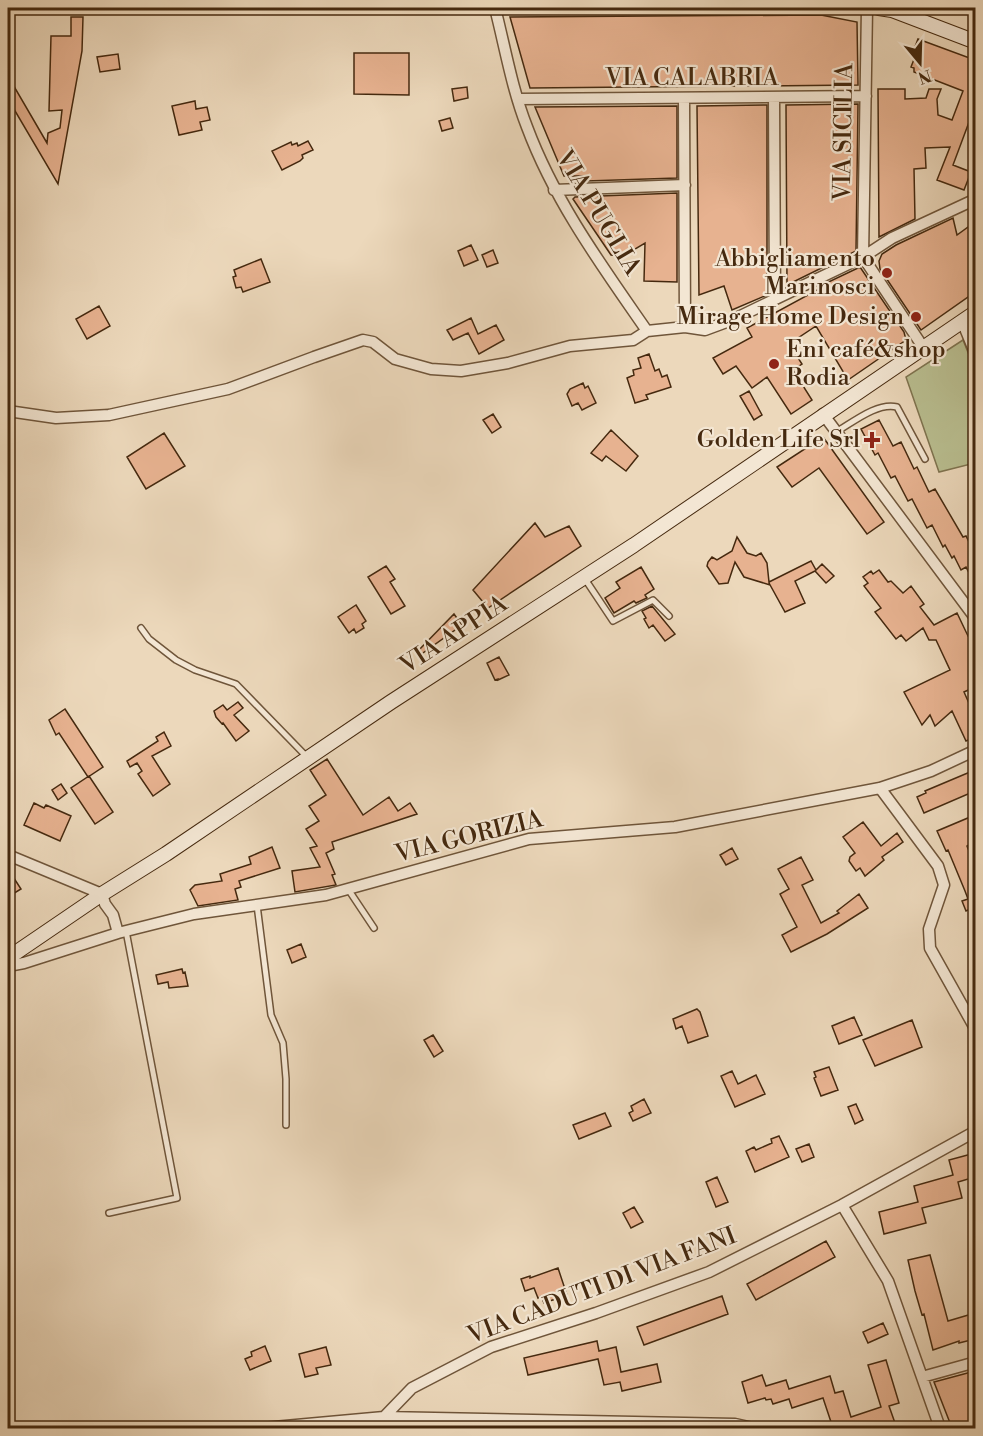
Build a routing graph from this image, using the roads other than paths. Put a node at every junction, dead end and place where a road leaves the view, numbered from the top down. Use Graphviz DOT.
graph roads {
  1 [pos="495,8"];
  2 [pos="867,8"];
  3 [pos="879,8"];
  4 [pos="975,42"];
  5 [pos="866,96"];
  6 [pos="774,98"];
  7 [pos="519,99"];
  8 [pos="684,99"];
  9 [pos="685,185"];
  10 [pos="554,190"];
  11 [pos="975,199"];
  12 [pos="863,257"];
  13 [pos="775,299"];
  14 [pos="975,312"];
  15 [pos="962,321"];
  16 [pos="685,327"];
  17 [pos="647,331"];
  18 [pos="923,347"];
  19 [pos="975,355"];
  20 [pos="8,411"];
  21 [pos="823,414"];
  22 [pos="836,432"];
  23 [pos="925,459"];
  24 [pos="584,578"];
  25 [pos="669,616"];
  26 [pos="975,620"];
  27 [pos="141,628"];
  28 [pos="975,750"];
  29 [pos="308,759"];
  30 [pos="880,788"];
  31 [pos="8,855"];
  32 [pos="348,889"];
  33 [pos="102,894"];
  34 [pos="257,904"];
  35 [pos="374,928"];
  36 [pos="122,932"];
  37 [pos="8,958"];
  38 [pos="8,966"];
  39 [pos="975,1030"];
  40 [pos="286,1125"];
  41 [pos="975,1131"];
  42 [pos="843,1205"];
  43 [pos="109,1213"];
  44 [pos="975,1362"];
  45 [pos="922,1377"];
  46 [pos="384,1417"];
  47 [pos="263,1428"];
  48 [pos="753,1428"];
  49 [pos="940,1428"];
  1 -- 7 [label="street, VIA PUGLIA"];
  2 -- 5 [label="street, VIA SICILIA"];
  3 -- 4 [label="main road"];
  5 -- 6 [label="street, VIA CALABRIA"];
  5 -- 12 [label="street, VIA SICILIA"];
  6 -- 8 [label="street, VIA CALABRIA"];
  6 -- 13 [label="street"];
  7 -- 8 [label="street, VIA CALABRIA"];
  7 -- 10 [label="street, VIA PUGLIA"];
  8 -- 9 [label="street"];
  9 -- 10 [label="street"];
  9 -- 16 [label="street"];
  10 -- 17 [label="street, VIA PUGLIA"];
  11 -- 12 [label="street"];
  12 -- 13 [label="street"];
  12 -- 18 [label="street"];
  13 -- 16 [label="street"];
  14 -- 15 [label="main road, VIA APPIA"];
  15 -- 18 [label="main road, VIA APPIA"];
  15 -- 19 [label="street"];
  16 -- 17 [label="street"];
  17 -- 20 [label="street"];
  18 -- 21 [label="main road, VIA APPIA"];
  21 -- 22 [label="street"];
  21 -- 24 [label="main road, VIA APPIA"];
  22 -- 23 [label="lane"];
  22 -- 26 [label="street"];
  24 -- 25 [label="lane"];
  24 -- 29 [label="main road, VIA APPIA"];
  27 -- 29 [label="lane"];
  28 -- 30 [label="street, VIA GORIZIA"];
  29 -- 33 [label="main road, VIA APPIA"];
  30 -- 32 [label="street, VIA GORIZIA"];
  30 -- 39 [label="street"];
  31 -- 33 [label="street"];
  32 -- 34 [label="street, VIA GORIZIA"];
  32 -- 35 [label="lane"];
  33 -- 36 [label="street"];
  33 -- 37 [label="main road, VIA APPIA"];
  34 -- 36 [label="street, VIA GORIZIA"];
  34 -- 40 [label="lane"];
  36 -- 38 [label="street, VIA GORIZIA"];
  36 -- 43 [label="lane"];
  41 -- 42 [label="street, VIA CADUTI DI VIA FANI"];
  42 -- 45 [label="street"];
  42 -- 46 [label="street, VIA CADUTI DI VIA FANI"];
  44 -- 45 [label="street"];
  45 -- 49 [label="street"];
  46 -- 47 [label="street"];
  46 -- 48 [label="street"];
}
